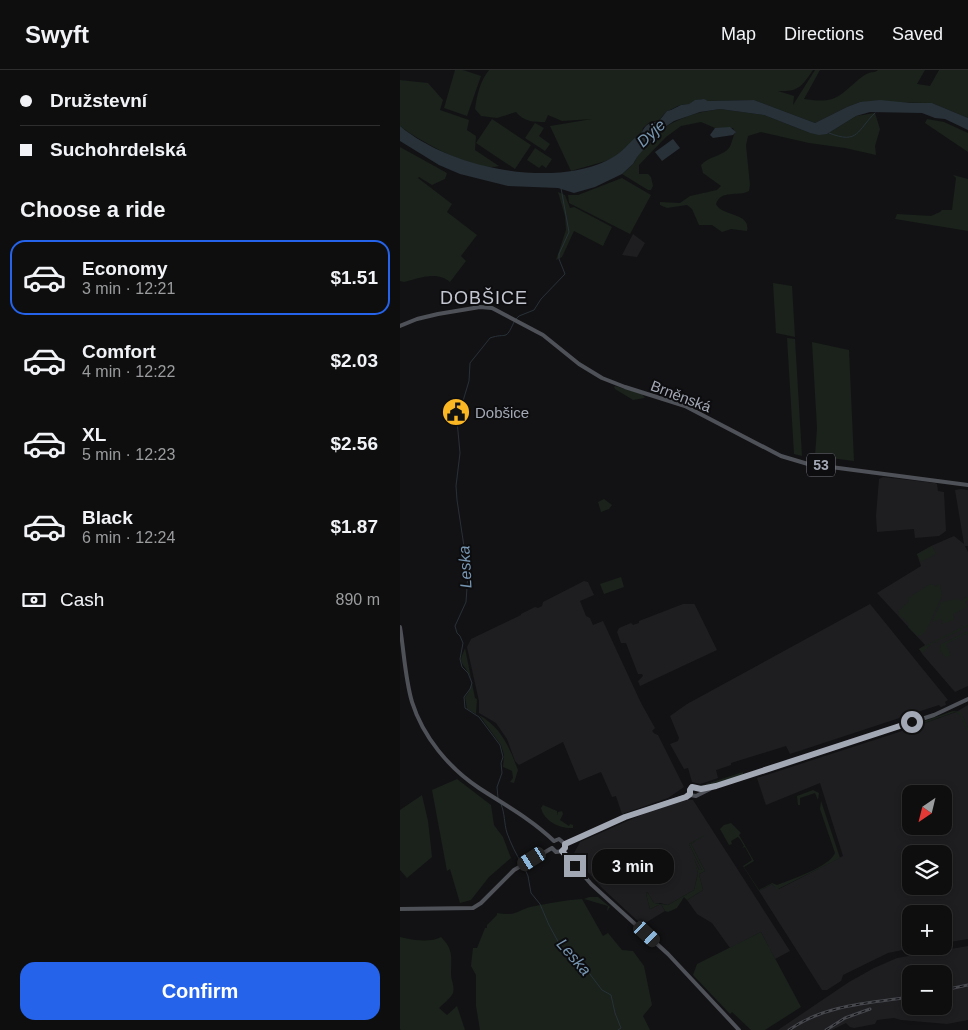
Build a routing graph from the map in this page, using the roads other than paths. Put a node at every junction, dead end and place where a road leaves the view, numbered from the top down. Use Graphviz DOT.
graph roads {
  1 [pos="400,326"];
  2 [pos="968,486"];
  3 [pos="400,627"];
  4 [pos="968,699"];
  5 [pos="716,786"];
  6 [pos="697,788"];
  7 [pos="690,794"];
  8 [pos="698,794"];
  9 [pos="554,841"];
  10 [pos="565,844"];
  11 [pos="552,848"];
  12 [pos="562,851"];
  13 [pos="400,909"];
  14 [pos="740,1030"];
  1 -- 2 [label="main road, Brněnská / 53"];
  3 -- 9 [label="main road"];
  4 -- 5 [label="main road"];
  5 -- 6 [label="main road"];
  5 -- 8 [label="main road"];
  6 -- 7 [label="main road"];
  6 -- 8 [label="main road"];
  7 -- 8 [label="main road"];
  7 -- 10 [label="main road"];
  9 -- 10 [label="main road"];
  9 -- 11 [label="main road"];
  10 -- 12 [label="main road"];
  11 -- 12 [label="main road"];
  11 -- 13 [label="main road"];
  12 -- 14 [label="main road"];
}
